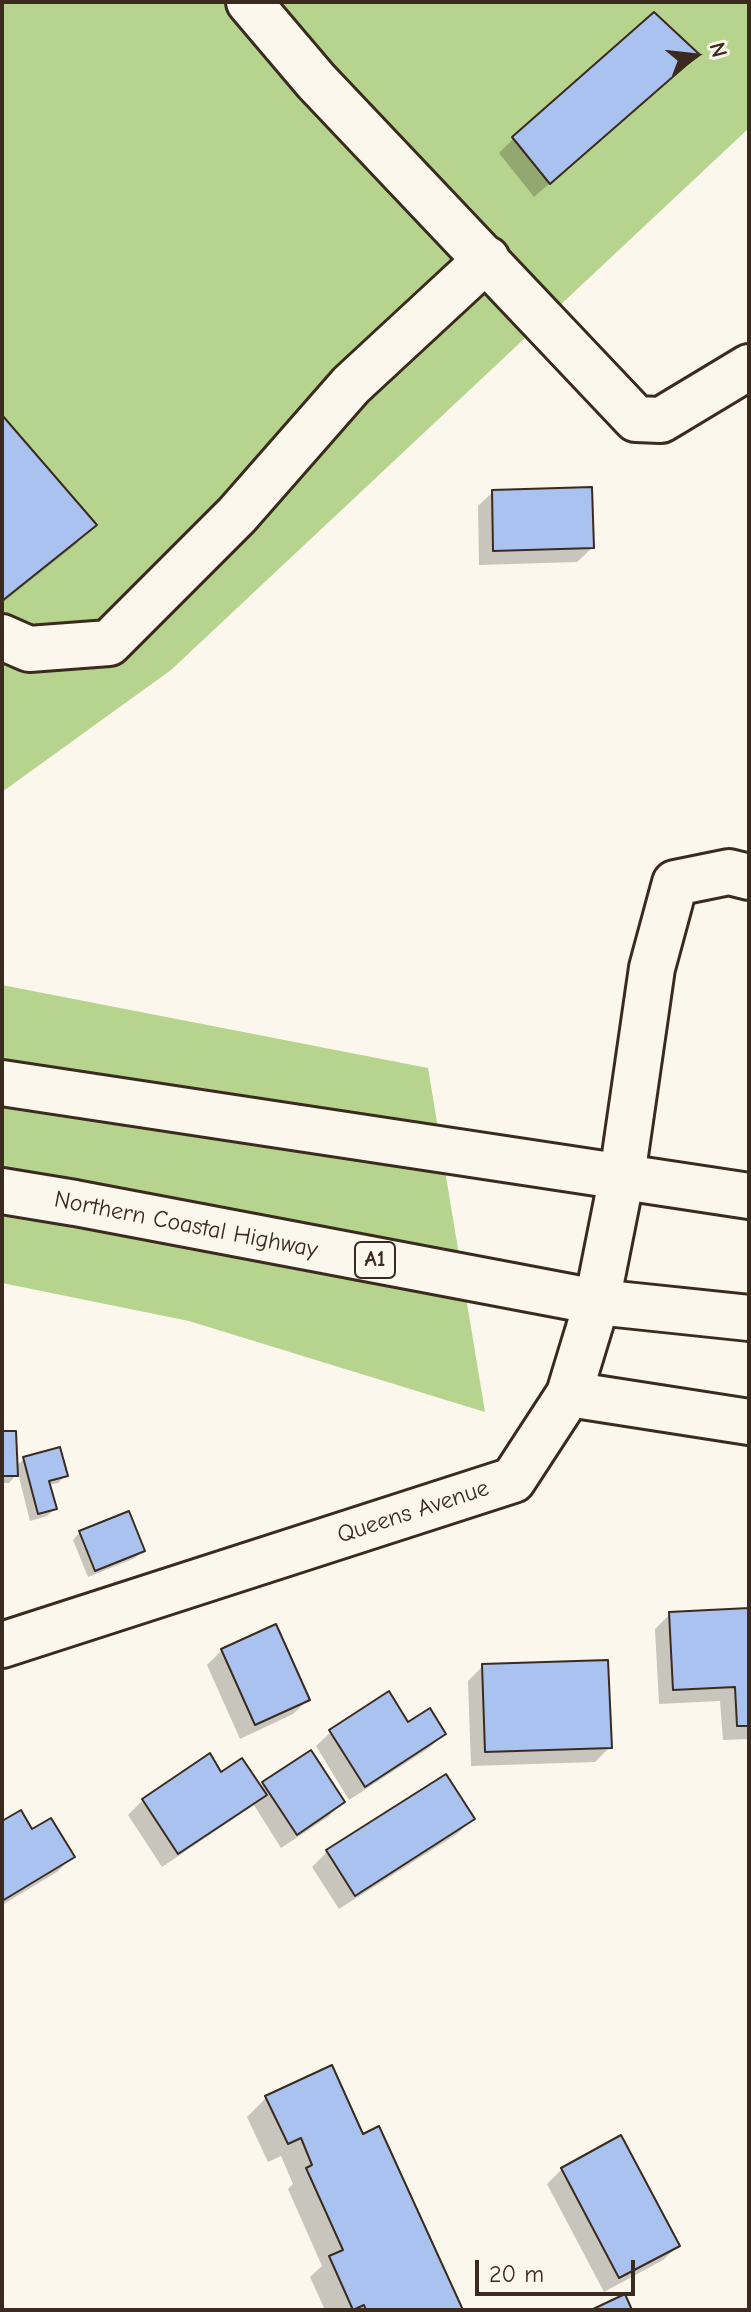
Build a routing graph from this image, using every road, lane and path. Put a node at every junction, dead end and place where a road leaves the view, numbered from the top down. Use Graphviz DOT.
graph roads {
  1 [pos="249,2"];
  2 [pos="487,259"];
  3 [pos="749,367"];
  4 [pos="2,637"];
  5 [pos="749,877"];
  6 [pos="2,1083"];
  7 [pos="622,1176"];
  8 [pos="2,1191"];
  9 [pos="749,1196"];
  10 [pos="597,1302"];
  11 [pos="749,1318"];
  12 [pos="569,1394"];
  13 [pos="749,1422"];
  14 [pos="2,1645"];
  1 -- 2 [label="main road"];
  2 -- 3 [label="main road"];
  2 -- 4 [label="main road"];
  5 -- 7 [label="main road, Queens Avenue"];
  6 -- 7 [label="main road"];
  7 -- 9 [label="main road"];
  7 -- 10 [label="main road, Queens Avenue"];
  8 -- 10 [label="main road, Northern Coastal Highway / A1"];
  10 -- 11 [label="main road, Northern Coastal Highway / A1"];
  10 -- 12 [label="main road, Queens Avenue"];
  12 -- 13 [label="main road"];
  12 -- 14 [label="main road, Queens Avenue"];
}
